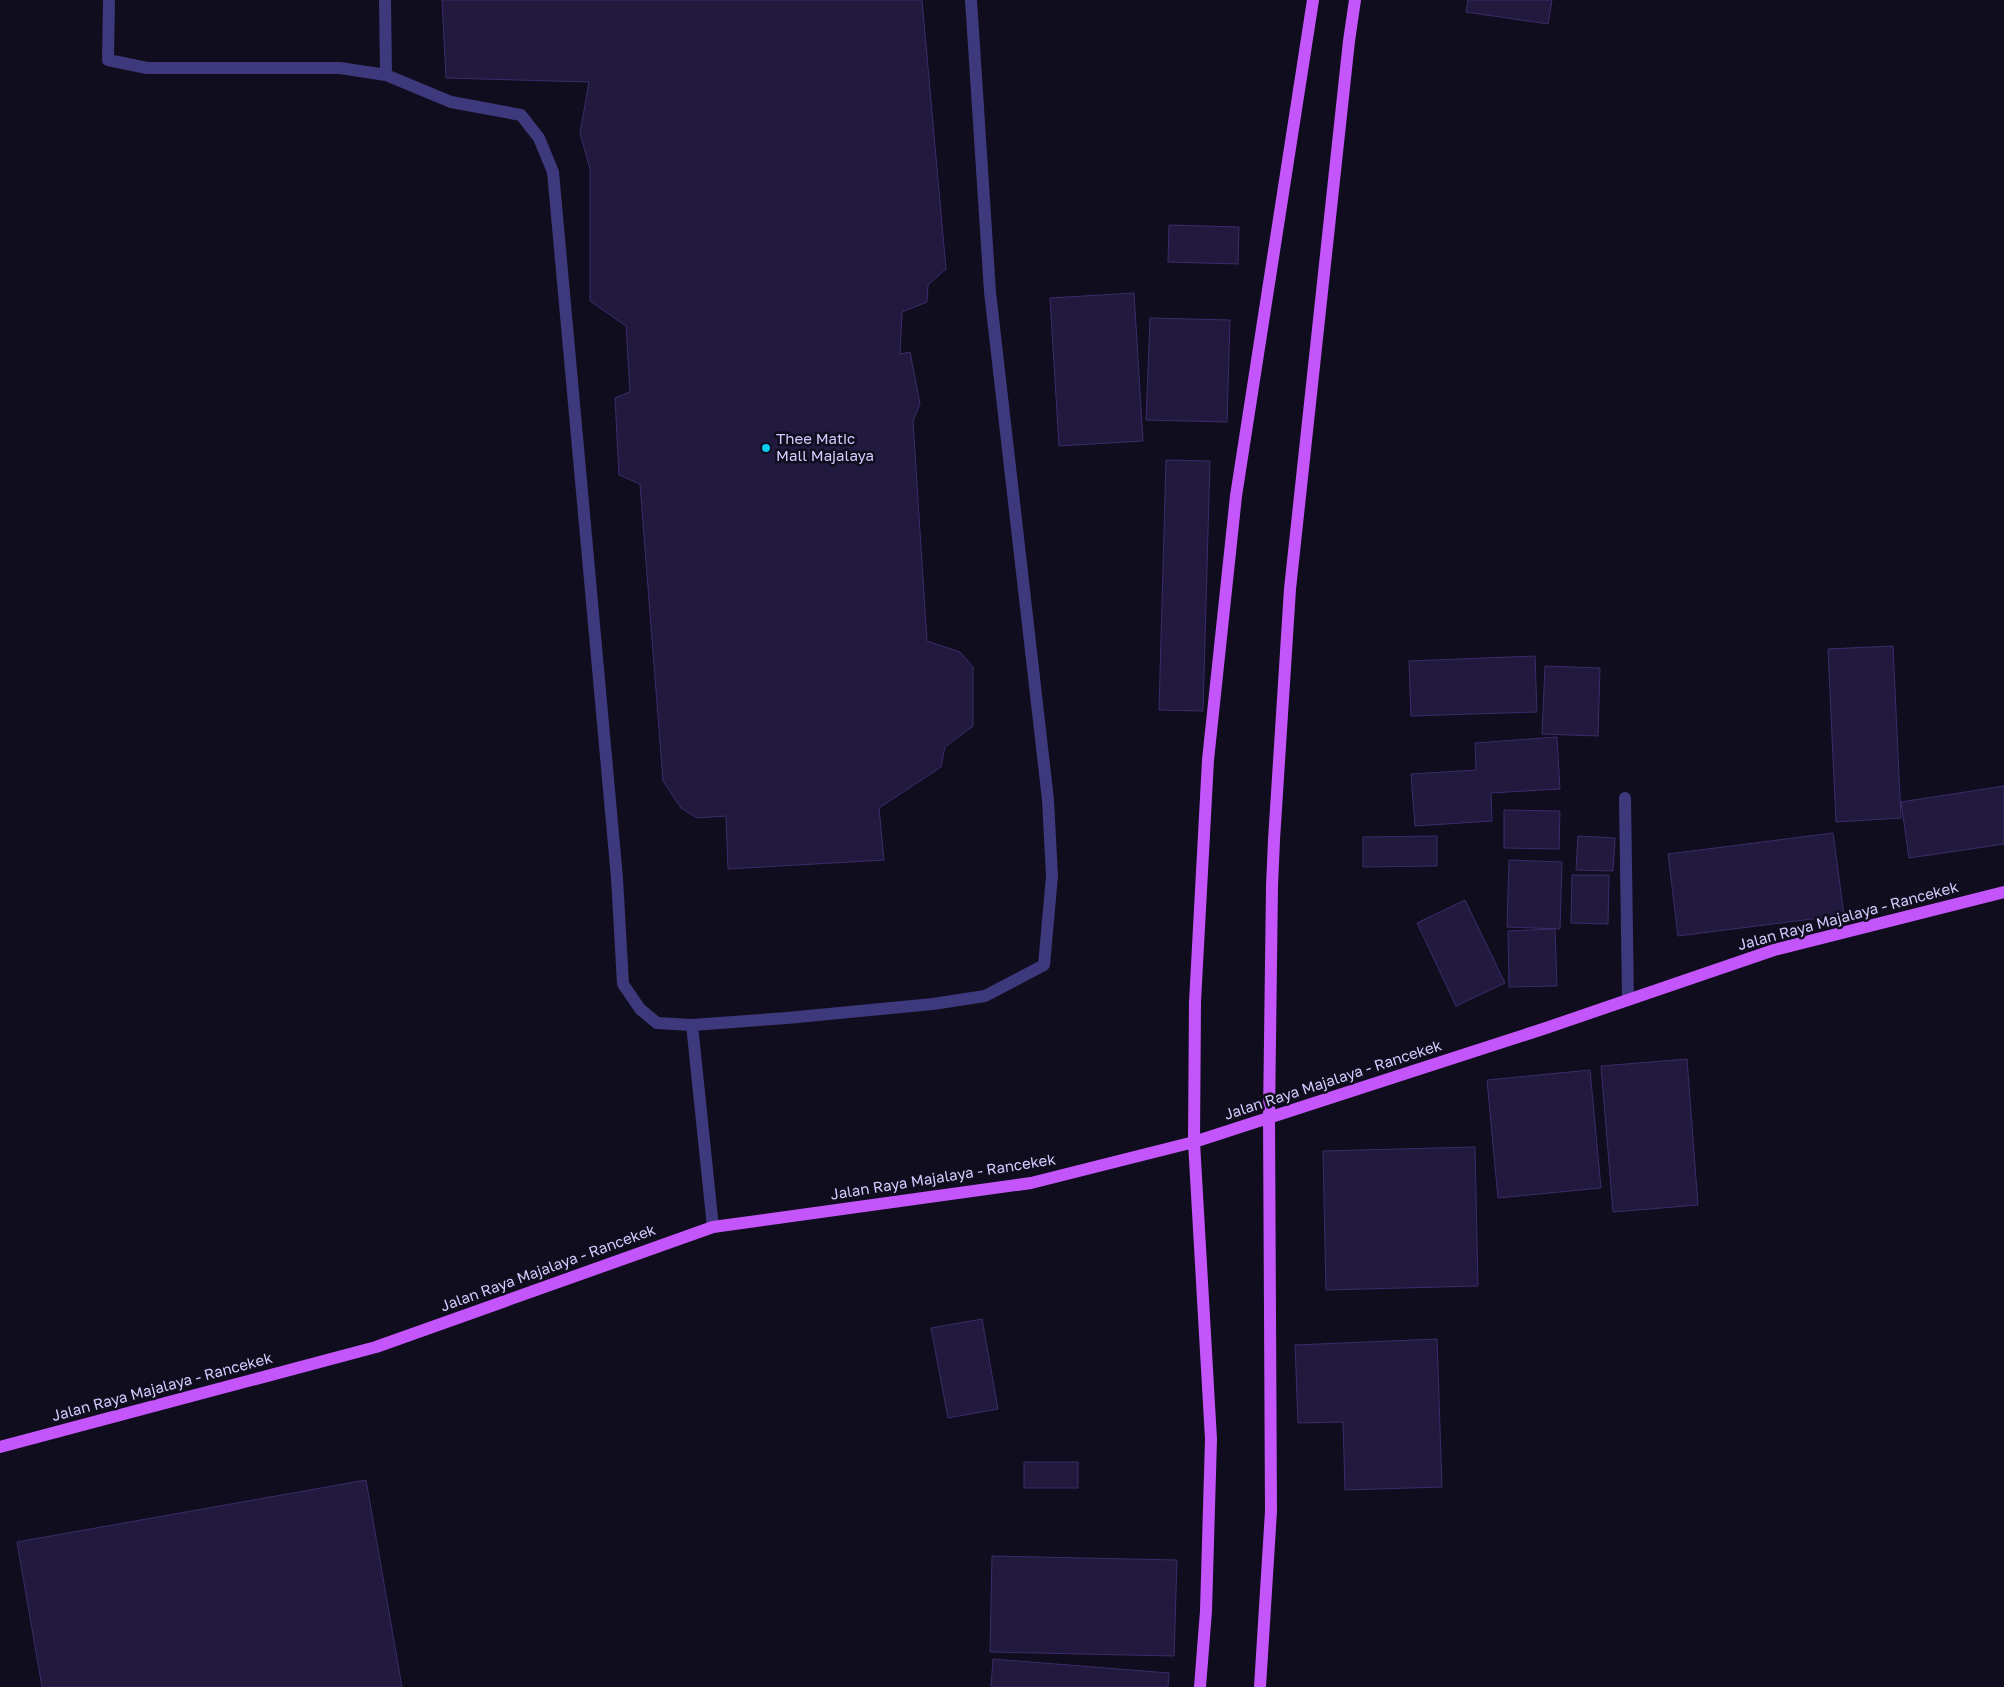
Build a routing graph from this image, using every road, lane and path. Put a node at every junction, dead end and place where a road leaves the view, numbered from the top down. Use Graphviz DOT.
graph roads {
  1 [pos="109,0"];
  2 [pos="385,0"];
  3 [pos="971,0"];
  4 [pos="1313,0"];
  5 [pos="1355,0"];
  6 [pos="386,75"];
  7 [pos="1625,798"];
  8 [pos="2004,892"];
  9 [pos="1628,1000"];
  10 [pos="692,1025"];
  11 [pos="1269,1117"];
  12 [pos="1194,1142"];
  13 [pos="713,1227"];
  14 [pos="0,1447"];
  15 [pos="1200,1687"];
  16 [pos="1260,1687"];
  1 -- 6 [label="street"];
  2 -- 6 [label="street"];
  3 -- 10 [label="street"];
  4 -- 12 [label="main road"];
  5 -- 11 [label="main road"];
  6 -- 10 [label="street"];
  7 -- 9 [label="street"];
  8 -- 9 [label="main road, Jalan Raya Majalaya - Rancekek"];
  9 -- 11 [label="main road, Jalan Raya Majalaya - Rancekek"];
  10 -- 13 [label="street"];
  11 -- 12 [label="main road, Jalan Raya Majalaya - Rancekek"];
  11 -- 16 [label="main road"];
  12 -- 13 [label="main road, Jalan Raya Majalaya - Rancekek"];
  12 -- 15 [label="main road"];
  13 -- 14 [label="main road, Jalan Raya Majalaya - Rancekek"];
}
